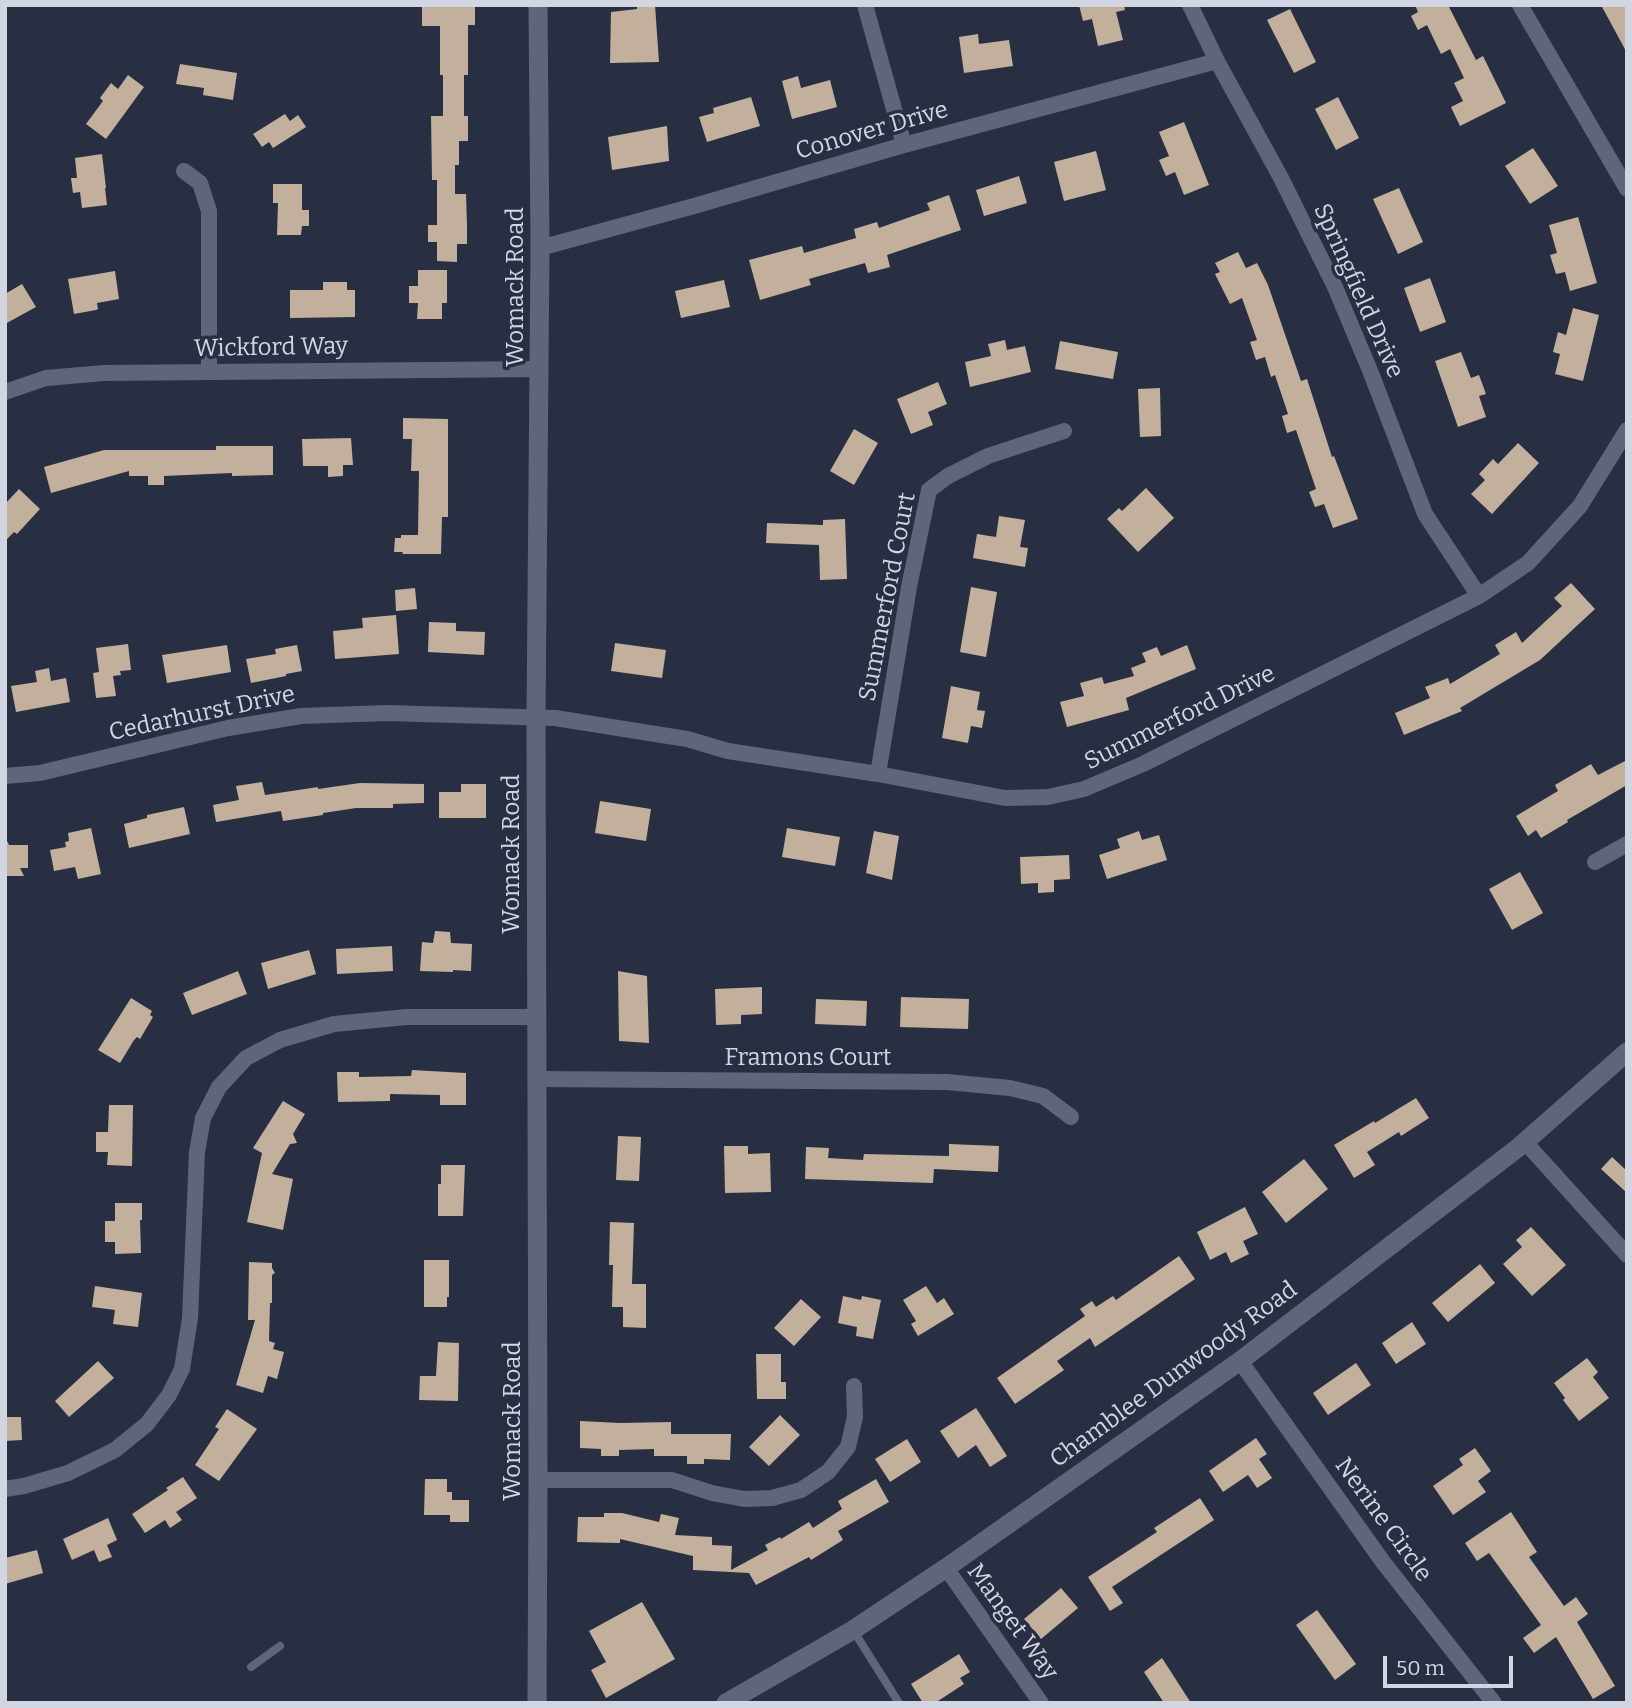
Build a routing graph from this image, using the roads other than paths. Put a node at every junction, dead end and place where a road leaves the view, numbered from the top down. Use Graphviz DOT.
graph roads {
  1 [pos="538,5"];
  2 [pos="865,5"];
  3 [pos="1190,5"];
  4 [pos="1520,5"];
  5 [pos="1217,61"];
  6 [pos="904,145"];
  7 [pos="184,171"];
  8 [pos="1627,189"];
  9 [pos="541,248"];
  10 [pos="540,369"];
  11 [pos="209,372"];
  12 [pos="5,392"];
  13 [pos="1627,430"];
  14 [pos="1063,431"];
  15 [pos="1479,596"];
  16 [pos="536,717"];
  17 [pos="878,774"];
  18 [pos="5,776"];
  19 [pos="1627,844"];
  20 [pos="1595,862"];
  21 [pos="537,1017"];
  22 [pos="1627,1052"];
  23 [pos="537,1079"];
  24 [pos="1071,1117"];
  25 [pos="1525,1142"];
  26 [pos="1627,1255"];
  27 [pos="1240,1361"];
  28 [pos="854,1386"];
  29 [pos="538,1480"];
  30 [pos="5,1489"];
  31 [pos="946,1568"];
  32 [pos="853,1630"];
  33 [pos="280,1646"];
  34 [pos="251,1667"];
  35 [pos="537,1703"];
  36 [pos="726,1703"];
  37 [pos="899,1703"];
  38 [pos="1041,1703"];
  39 [pos="1494,1703"];
  1 -- 9 [label="street, Womack Road"];
  2 -- 6 [label="street"];
  3 -- 5 [label="street, Springfield Drive"];
  4 -- 8 [label="street"];
  5 -- 6 [label="street, Conover Drive"];
  5 -- 15 [label="street, Springfield Drive"];
  6 -- 9 [label="street, Conover Drive"];
  7 -- 11 [label="street"];
  9 -- 10 [label="street, Womack Road"];
  10 -- 11 [label="street, Wickford Way"];
  10 -- 16 [label="street, Womack Road"];
  11 -- 12 [label="street, Wickford Way"];
  13 -- 15 [label="street, Summerford Drive"];
  14 -- 17 [label="street, Summerford Court"];
  15 -- 17 [label="street, Summerford Drive"];
  16 -- 17 [label="street, Summerford Drive"];
  16 -- 18 [label="street, Cedarhurst Drive"];
  16 -- 21 [label="street, Womack Road"];
  19 -- 20 [label="street"];
  21 -- 23 [label="street, Womack Road"];
  21 -- 30 [label="street"];
  22 -- 25 [label="street, Chamblee Dunwoody Road"];
  23 -- 24 [label="street, Framons Court"];
  23 -- 29 [label="street, Womack Road"];
  25 -- 26 [label="street"];
  25 -- 27 [label="street, Chamblee Dunwoody Road"];
  27 -- 31 [label="street, Chamblee Dunwoody Road"];
  27 -- 39 [label="street, Nerine Circle"];
  28 -- 29 [label="street"];
  29 -- 35 [label="street, Womack Road"];
  31 -- 32 [label="street, Chamblee Dunwoody Road"];
  31 -- 38 [label="street, Manget Way"];
  32 -- 36 [label="street, Chamblee Dunwoody Road"];
  32 -- 37 [label="lane"];
  33 -- 34 [label="lane"];
}
